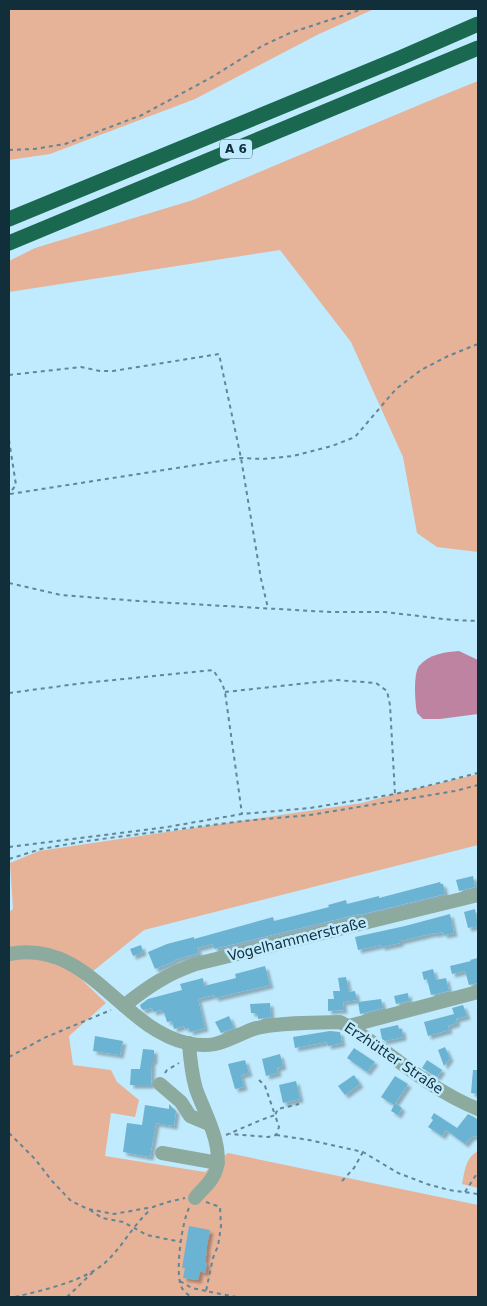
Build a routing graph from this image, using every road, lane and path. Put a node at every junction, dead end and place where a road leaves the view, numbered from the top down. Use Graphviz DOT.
graph roads {
  1 [pos="363,9"];
  2 [pos="478,24"];
  3 [pos="478,48"];
  4 [pos="9,150"];
  5 [pos="9,219"];
  6 [pos="9,243"];
  7 [pos="478,344"];
  8 [pos="9,374"];
  9 [pos="9,440"];
  10 [pos="241,458"];
  11 [pos="9,494"];
  12 [pos="9,583"];
  13 [pos="268,608"];
  14 [pos="478,621"];
  15 [pos="225,692"];
  16 [pos="9,693"];
  17 [pos="478,773"];
  18 [pos="478,785"];
  19 [pos="395,794"];
  20 [pos="242,814"];
  21 [pos="9,847"];
  22 [pos="9,859"];
  23 [pos="478,895"];
  24 [pos="9,954"];
  25 [pos="478,992"];
  26 [pos="124,1005"];
  27 [pos="349,1026"];
  28 [pos="189,1043"];
  29 [pos="9,1056"];
  30 [pos="176,1065"];
  31 [pos="259,1080"];
  32 [pos="160,1084"];
  33 [pos="299,1104"];
  34 [pos="478,1109"];
  35 [pos="275,1116"];
  36 [pos="209,1124"];
  37 [pos="9,1133"];
  38 [pos="276,1135"];
  39 [pos="363,1152"];
  40 [pos="162,1153"];
  41 [pos="218,1163"];
  42 [pos="478,1176"];
  43 [pos="342,1181"];
  44 [pos="465,1192"];
  45 [pos="478,1194"];
  46 [pos="195,1198"];
  47 [pos="153,1208"];
  48 [pos="88,1209"];
  49 [pos="133,1228"];
  50 [pos="181,1242"];
  51 [pos="94,1270"];
  52 [pos="180,1280"];
  53 [pos="206,1291"];
  54 [pos="15,1297"];
  55 [pos="66,1297"];
  56 [pos="192,1297"];
  57 [pos="236,1297"];
  1 -- 4 [label="path"];
  2 -- 5 [label="highway, A 6"];
  3 -- 6 [label="highway, A 6"];
  7 -- 10 [label="path"];
  8 -- 10 [label="path"];
  9 -- 11 [label="path"];
  10 -- 11 [label="path"];
  10 -- 13 [label="path"];
  12 -- 13 [label="path"];
  13 -- 14 [label="path"];
  15 -- 16 [label="path"];
  15 -- 19 [label="path"];
  15 -- 20 [label="path"];
  17 -- 19 [label="path"];
  18 -- 22 [label="path"];
  19 -- 20 [label="path"];
  20 -- 21 [label="path"];
  23 -- 26 [label="street, Vogelhammerstraße"];
  24 -- 26 [label="street, Erzhütter Straße"];
  25 -- 27 [label="street"];
  26 -- 28 [label="street, Erzhütter Straße"];
  26 -- 29 [label="path"];
  27 -- 28 [label="street, Erzhütter Straße"];
  27 -- 34 [label="street, Erzhütter Straße"];
  28 -- 36 [label="street"];
  30 -- 32 [label="path"];
  31 -- 35 [label="path"];
  32 -- 36 [label="street"];
  33 -- 35 [label="path"];
  35 -- 38 [label="path"];
  35 -- 38 [label="path"];
  36 -- 41 [label="street"];
  37 -- 48 [label="path"];
  38 -- 39 [label="path"];
  39 -- 43 [label="path"];
  39 -- 44 [label="path"];
  40 -- 41 [label="street"];
  41 -- 46 [label="street"];
  42 -- 44 [label="path"];
  44 -- 45 [label="path"];
  46 -- 47 [label="path"];
  46 -- 50 [label="path"];
  46 -- 53 [label="path"];
  47 -- 48 [label="path"];
  47 -- 49 [label="path"];
  48 -- 49 [label="path"];
  49 -- 50 [label="path"];
  49 -- 51 [label="path"];
  50 -- 52 [label="path"];
  51 -- 54 [label="path"];
  51 -- 55 [label="path"];
  52 -- 53 [label="path"];
  52 -- 56 [label="path"];
  53 -- 57 [label="path"];
}
